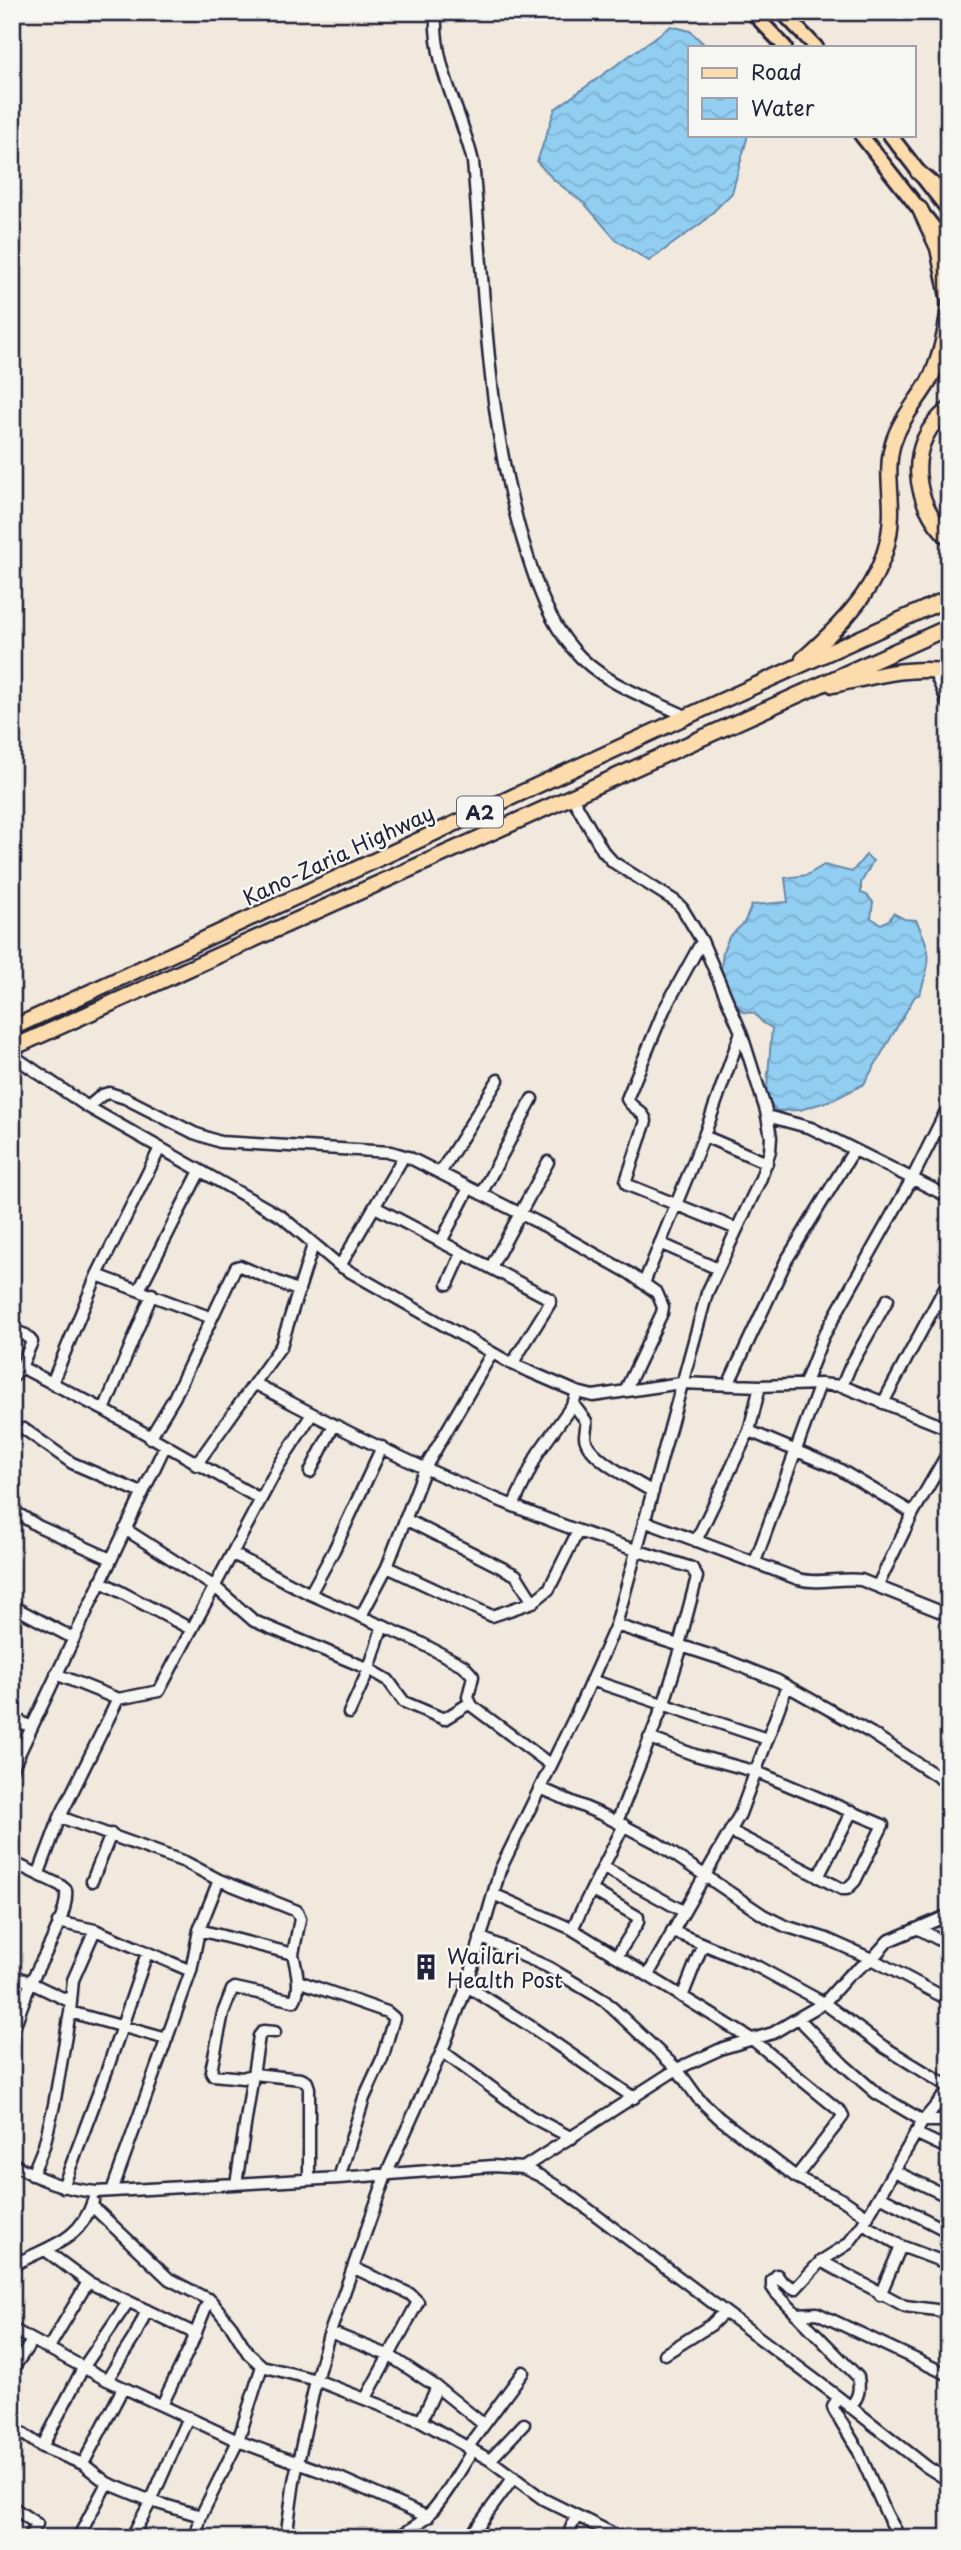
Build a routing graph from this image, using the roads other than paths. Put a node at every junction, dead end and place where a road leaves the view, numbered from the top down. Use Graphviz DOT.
graph roads {
  1 [pos="436,12"];
  2 [pos="752,12"];
  3 [pos="782,12"];
  4 [pos="784,46"];
  5 [pos="815,46"];
  6 [pos="862,136"];
  7 [pos="891,136"];
  8 [pos="918,172"];
  9 [pos="949,198"];
  10 [pos="920,209"];
  11 [pos="949,211"];
  12 [pos="949,247"];
  13 [pos="949,303"];
  14 [pos="949,410"];
  15 [pos="949,538"];
  16 [pos="949,598"];
  17 [pos="949,627"];
  18 [pos="793,668"];
  19 [pos="933,669"];
  20 [pos="949,672"];
  21 [pos="808,690"];
  22 [pos="949,705"];
  23 [pos="686,716"];
  24 [pos="572,797"];
  25 [pos="702,942"];
  26 [pos="12,1028"];
  27 [pos="741,1032"];
  28 [pos="12,1048"];
  29 [pos="12,1055"];
  30 [pos="498,1080"];
  31 [pos="532,1099"];
  32 [pos="949,1105"];
  33 [pos="88,1107"];
  34 [pos="767,1116"];
  35 [pos="704,1136"];
  36 [pos="160,1149"];
  37 [pos="853,1150"];
  38 [pos="404,1156"];
  39 [pos="548,1162"];
  40 [pos="766,1163"];
  41 [pos="200,1171"];
  42 [pos="440,1174"];
  43 [pos="912,1179"];
  44 [pos="469,1188"];
  45 [pos="481,1195"];
  46 [pos="949,1197"];
  47 [pos="675,1204"];
  48 [pos="376,1207"];
  49 [pos="522,1214"];
  50 [pos="737,1229"];
  51 [pos="441,1242"];
  52 [pos="660,1243"];
  53 [pos="313,1245"];
  54 [pos="462,1253"];
  55 [pos="340,1266"];
  56 [pos="491,1267"];
  57 [pos="718,1269"];
  58 [pos="97,1275"];
  59 [pos="447,1283"];
  60 [pos="644,1283"];
  61 [pos="944,1289"];
  62 [pos="139,1290"];
  63 [pos="299,1291"];
  64 [pos="152,1294"];
  65 [pos="888,1299"];
  66 [pos="212,1318"];
  67 [pos="12,1330"];
  68 [pos="492,1353"];
  69 [pos="512,1364"];
  70 [pos="21,1367"];
  71 [pos="12,1378"];
  72 [pos="52,1383"];
  73 [pos="681,1383"];
  74 [pos="805,1383"];
  75 [pos="256,1384"];
  76 [pos="820,1384"];
  77 [pos="728,1385"];
  78 [pos="760,1385"];
  79 [pos="842,1387"];
  80 [pos="577,1391"];
  81 [pos="625,1391"];
  82 [pos="883,1403"];
  83 [pos="573,1404"];
  84 [pos="103,1410"];
  85 [pos="312,1414"];
  86 [pos="334,1425"];
  87 [pos="24,1429"];
  88 [pos="949,1429"];
  89 [pos="749,1431"];
  90 [pos="150,1438"];
  91 [pos="165,1446"];
  92 [pos="382,1447"];
  93 [pos="797,1449"];
  94 [pos="949,1451"];
  95 [pos="196,1465"];
  96 [pos="425,1468"];
  97 [pos="310,1472"];
  98 [pos="653,1492"];
  99 [pos="142,1493"];
  100 [pos="260,1499"];
  101 [pos="513,1506"];
  102 [pos="12,1510"];
  103 [pos="913,1513"];
  104 [pos="405,1520"];
  105 [pos="644,1521"];
  106 [pos="125,1529"];
  107 [pos="578,1531"];
  108 [pos="696,1541"];
  109 [pos="636,1549"];
  110 [pos="233,1555"];
  111 [pos="111,1559"];
  112 [pos="755,1562"];
  113 [pos="387,1567"];
  114 [pos="100,1581"];
  115 [pos="878,1585"];
  116 [pos="215,1587"];
  117 [pos="310,1594"];
  118 [pos="533,1602"];
  119 [pos="12,1606"];
  120 [pos="949,1615"];
  121 [pos="361,1616"];
  122 [pos="383,1625"];
  123 [pos="615,1625"];
  124 [pos="191,1629"];
  125 [pos="73,1638"];
  126 [pos="681,1646"];
  127 [pos="369,1669"];
  128 [pos="56,1674"];
  129 [pos="591,1680"];
  130 [pos="787,1686"];
  131 [pos="118,1699"];
  132 [pos="470,1703"];
  133 [pos="664,1703"];
  134 [pos="349,1713"];
  135 [pos="12,1717"];
  136 [pos="31,1727"];
  137 [pos="649,1738"];
  138 [pos="767,1740"];
  139 [pos="551,1765"];
  140 [pos="12,1769"];
  141 [pos="757,1772"];
  142 [pos="949,1784"];
  143 [pos="540,1788"];
  144 [pos="852,1811"];
  145 [pos="60,1817"];
  146 [pos="620,1824"];
  147 [pos="730,1831"];
  148 [pos="111,1834"];
  149 [pos="12,1862"];
  150 [pos="603,1867"];
  151 [pos="39,1873"];
  152 [pos="705,1874"];
  153 [pos="818,1877"];
  154 [pos="219,1880"];
  155 [pos="92,1881"];
  156 [pos="592,1890"];
  157 [pos="493,1894"];
  158 [pos="683,1912"];
  159 [pos="949,1915"];
  160 [pos="58,1922"];
  161 [pos="572,1929"];
  162 [pos="919,1929"];
  163 [pos="94,1930"];
  164 [pos="199,1930"];
  165 [pos="672,1931"];
  166 [pos="480,1937"];
  167 [pos="703,1944"];
  168 [pos="949,1945"];
  169 [pos="147,1953"];
  170 [pos="293,1954"];
  171 [pos="617,1955"];
  172 [pos="872,1959"];
  173 [pos="191,1971"];
  174 [pos="12,1974"];
  175 [pos="648,1975"];
  176 [pos="298,1981"];
  177 [pos="30,1984"];
  178 [pos="467,1986"];
  179 [pos="682,1997"];
  180 [pos="949,2000"];
  181 [pos="824,2003"];
  182 [pos="71,2007"];
  183 [pos="798,2018"];
  184 [pos="122,2026"];
  185 [pos="275,2032"];
  186 [pos="12,2034"];
  187 [pos="167,2039"];
  188 [pos="753,2040"];
  189 [pos="442,2051"];
  190 [pos="677,2069"];
  191 [pos="254,2074"];
  192 [pos="949,2088"];
  193 [pos="634,2098"];
  194 [pos="923,2121"];
  195 [pos="949,2121"];
  196 [pos="915,2133"];
  197 [pos="572,2138"];
  198 [pos="949,2149"];
  199 [pos="12,2163"];
  200 [pos="523,2168"];
  201 [pos="894,2171"];
  202 [pos="32,2175"];
  203 [pos="386,2175"];
  204 [pos="796,2177"];
  205 [pos="339,2178"];
  206 [pos="309,2180"];
  207 [pos="236,2184"];
  208 [pos="63,2188"];
  209 [pos="96,2192"];
  210 [pos="112,2192"];
  211 [pos="880,2196"];
  212 [pos="949,2197"];
  213 [pos="92,2206"];
  214 [pos="865,2220"];
  215 [pos="949,2232"];
  216 [pos="901,2246"];
  217 [pos="45,2250"];
  218 [pos="821,2261"];
  219 [pos="949,2264"];
  220 [pos="12,2266"];
  221 [pos="354,2268"];
  222 [pos="88,2282"];
  223 [pos="880,2295"];
  224 [pos="209,2299"];
  225 [pos="128,2302"];
  226 [pos="147,2310"];
  227 [pos="727,2314"];
  228 [pos="796,2314"];
  229 [pos="949,2315"];
  230 [pos="12,2329"];
  231 [pos="330,2332"];
  232 [pos="195,2334"];
  233 [pos="32,2341"];
  234 [pos="48,2349"];
  235 [pos="665,2354"];
  236 [pos="390,2356"];
  237 [pos="262,2366"];
  238 [pos="83,2368"];
  239 [pos="12,2370"];
  240 [pos="523,2372"];
  241 [pos="949,2375"];
  242 [pos="107,2380"];
  243 [pos="316,2380"];
  244 [pos="437,2387"];
  245 [pos="123,2388"];
  246 [pos="838,2397"];
  247 [pos="366,2398"];
  248 [pos="162,2405"];
  249 [pos="850,2407"];
  250 [pos="188,2417"];
  251 [pos="421,2421"];
  252 [pos="483,2424"];
  253 [pos="524,2424"];
  254 [pos="12,2426"];
  255 [pos="238,2441"];
  256 [pos="43,2447"];
  257 [pos="470,2449"];
  258 [pos="490,2460"];
  259 [pos="299,2462"];
  260 [pos="83,2464"];
  261 [pos="514,2477"];
  262 [pos="949,2481"];
  263 [pos="107,2483"];
  264 [pos="151,2501"];
  265 [pos="12,2507"];
  266 [pos="201,2516"];
  267 [pos="576,2516"];
  268 [pos="428,2517"];
  269 [pos="29,2538"];
  270 [pos="78,2538"];
  271 [pos="131,2538"];
  272 [pos="195,2538"];
  273 [pos="286,2538"];
  274 [pos="393,2538"];
  275 [pos="469,2538"];
  276 [pos="567,2538"];
  277 [pos="622,2538"];
  278 [pos="900,2538"];
  1 -- 23 [label="street"];
  2 -- 4 [label="main road"];
  3 -- 5 [label="main road"];
  6 -- 10 [label="main road"];
  7 -- 8 [label="main road"];
  8 -- 9 [label="highway"];
  8 -- 11 [label="main road"];
  10 -- 12 [label="main road"];
  10 -- 13 [label="highway"];
  13 -- 18 [label="highway"];
  14 -- 15 [label="highway"];
  16 -- 18 [label="highway, Kano-Zaria Highway / A2"];
  17 -- 21 [label="highway, Kano-Zaria Highway / A2"];
  18 -- 23 [label="highway, Kano-Zaria Highway / A2"];
  19 -- 20 [label="highway"];
  19 -- 21 [label="highway"];
  19 -- 22 [label="street"];
  21 -- 24 [label="highway, Kano-Zaria Highway / A2"];
  23 -- 26 [label="highway, Kano-Zaria Highway / A2"];
  24 -- 25 [label="street"];
  24 -- 28 [label="highway, Kano-Zaria Highway / A2"];
  25 -- 27 [label="street"];
  25 -- 47 [label="street"];
  27 -- 34 [label="street"];
  27 -- 35 [label="street"];
  29 -- 33 [label="street"];
  30 -- 42 [label="street"];
  31 -- 45 [label="street"];
  32 -- 43 [label="street"];
  33 -- 36 [label="street"];
  33 -- 38 [label="street"];
  34 -- 37 [label="street"];
  34 -- 40 [label="street"];
  35 -- 40 [label="street"];
  35 -- 47 [label="street"];
  36 -- 41 [label="street"];
  36 -- 58 [label="street"];
  37 -- 43 [label="street"];
  37 -- 77 [label="street"];
  38 -- 42 [label="street"];
  38 -- 48 [label="street"];
  39 -- 49 [label="street"];
  40 -- 50 [label="street"];
  41 -- 53 [label="street"];
  41 -- 62 [label="street"];
  42 -- 44 [label="street"];
  43 -- 46 [label="street"];
  43 -- 74 [label="street"];
  44 -- 45 [label="street"];
  44 -- 51 [label="street"];
  45 -- 49 [label="street"];
  47 -- 50 [label="street"];
  47 -- 52 [label="street"];
  48 -- 51 [label="street"];
  48 -- 55 [label="street"];
  49 -- 56 [label="street"];
  49 -- 60 [label="street"];
  50 -- 57 [label="street"];
  51 -- 54 [label="street"];
  52 -- 57 [label="street"];
  52 -- 60 [label="street"];
  53 -- 55 [label="street"];
  53 -- 63 [label="street"];
  54 -- 56 [label="street"];
  54 -- 59 [label="street"];
  55 -- 68 [label="street"];
  56 -- 69 [label="street"];
  57 -- 73 [label="street"];
  58 -- 62 [label="street"];
  58 -- 72 [label="street"];
  60 -- 81 [label="street"];
  61 -- 82 [label="street"];
  62 -- 64 [label="street"];
  63 -- 66 [label="street"];
  63 -- 75 [label="street"];
  64 -- 66 [label="street"];
  64 -- 84 [label="street"];
  65 -- 79 [label="street"];
  66 -- 90 [label="street"];
  67 -- 70 [label="street"];
  68 -- 69 [label="street"];
  68 -- 96 [label="street"];
  69 -- 80 [label="street"];
  70 -- 71 [label="street"];
  70 -- 72 [label="street"];
  72 -- 84 [label="street"];
  73 -- 77 [label="street"];
  73 -- 81 [label="street"];
  73 -- 98 [label="street"];
  74 -- 76 [label="street"];
  74 -- 78 [label="street"];
  75 -- 85 [label="street"];
  75 -- 95 [label="street"];
  76 -- 79 [label="street"];
  76 -- 93 [label="street"];
  77 -- 78 [label="street"];
  78 -- 89 [label="street"];
  79 -- 82 [label="street"];
  80 -- 81 [label="street"];
  80 -- 83 [label="street"];
  82 -- 88 [label="street"];
  83 -- 98 [label="street"];
  83 -- 101 [label="street"];
  84 -- 90 [label="street"];
  85 -- 86 [label="street"];
  85 -- 100 [label="street"];
  86 -- 92 [label="street"];
  86 -- 97 [label="street"];
  87 -- 99 [label="street"];
  89 -- 93 [label="street"];
  89 -- 108 [label="street"];
  90 -- 91 [label="street"];
  91 -- 95 [label="street"];
  91 -- 99 [label="street"];
  92 -- 96 [label="street"];
  92 -- 117 [label="street"];
  93 -- 103 [label="street"];
  93 -- 112 [label="street"];
  94 -- 103 [label="street"];
  95 -- 100 [label="street"];
  96 -- 101 [label="street"];
  96 -- 104 [label="street"];
  98 -- 105 [label="street"];
  99 -- 106 [label="street"];
  100 -- 110 [label="street"];
  101 -- 107 [label="street"];
  102 -- 111 [label="street"];
  103 -- 115 [label="street"];
  104 -- 113 [label="street"];
  104 -- 118 [label="street"];
  105 -- 108 [label="street"];
  105 -- 109 [label="street"];
  106 -- 111 [label="street"];
  106 -- 116 [label="street"];
  107 -- 109 [label="street"];
  107 -- 118 [label="street"];
  108 -- 112 [label="street"];
  109 -- 123 [label="street"];
  109 -- 126 [label="street"];
  110 -- 116 [label="street"];
  110 -- 117 [label="street"];
  111 -- 114 [label="street"];
  112 -- 115 [label="street"];
  113 -- 118 [label="street"];
  113 -- 121 [label="street"];
  114 -- 124 [label="street"];
  114 -- 125 [label="street"];
  115 -- 120 [label="street"];
  116 -- 124 [label="street"];
  116 -- 127 [label="street"];
  117 -- 121 [label="street"];
  119 -- 125 [label="street"];
  121 -- 122 [label="street"];
  122 -- 127 [label="street"];
  122 -- 132 [label="street"];
  123 -- 126 [label="street"];
  123 -- 129 [label="street"];
  124 -- 131 [label="street"];
  125 -- 128 [label="street"];
  126 -- 130 [label="street"];
  126 -- 133 [label="street"];
  127 -- 132 [label="street"];
  127 -- 134 [label="street"];
  128 -- 131 [label="street"];
  128 -- 136 [label="street"];
  129 -- 133 [label="street"];
  129 -- 139 [label="street"];
  130 -- 138 [label="street"];
  130 -- 142 [label="street"];
  131 -- 145 [label="street"];
  132 -- 139 [label="street"];
  133 -- 137 [label="street"];
  133 -- 138 [label="street"];
  135 -- 136 [label="street"];
  136 -- 140 [label="street"];
  137 -- 141 [label="street"];
  137 -- 146 [label="street"];
  138 -- 141 [label="street"];
  139 -- 143 [label="street"];
  141 -- 144 [label="street"];
  141 -- 147 [label="street"];
  143 -- 146 [label="street"];
  143 -- 157 [label="street"];
  144 -- 153 [label="street"];
  144 -- 153 [label="street"];
  145 -- 148 [label="street"];
  145 -- 151 [label="street"];
  146 -- 150 [label="street"];
  146 -- 152 [label="street"];
  147 -- 152 [label="street"];
  147 -- 153 [label="street"];
  148 -- 154 [label="street"];
  148 -- 155 [label="street"];
  149 -- 151 [label="street"];
  150 -- 156 [label="street"];
  150 -- 158 [label="street"];
  151 -- 160 [label="street"];
  152 -- 158 [label="street"];
  152 -- 172 [label="street"];
  154 -- 164 [label="street"];
  154 -- 170 [label="street"];
  156 -- 161 [label="street"];
  156 -- 171 [label="street"];
  157 -- 161 [label="street"];
  157 -- 166 [label="street"];
  158 -- 165 [label="street"];
  159 -- 162 [label="street"];
  160 -- 163 [label="street"];
  160 -- 177 [label="street"];
  161 -- 171 [label="street"];
  162 -- 168 [label="street"];
  162 -- 172 [label="street"];
  163 -- 169 [label="street"];
  163 -- 182 [label="street"];
  164 -- 170 [label="street"];
  164 -- 173 [label="street"];
  165 -- 167 [label="street"];
  165 -- 175 [label="street"];
  166 -- 178 [label="street"];
  166 -- 190 [label="street"];
  167 -- 179 [label="street"];
  167 -- 181 [label="street"];
  169 -- 173 [label="street"];
  169 -- 184 [label="street"];
  170 -- 176 [label="street"];
  171 -- 175 [label="street"];
  172 -- 180 [label="street"];
  172 -- 181 [label="street"];
  173 -- 187 [label="street"];
  174 -- 177 [label="street"];
  175 -- 179 [label="street"];
  176 -- 191 [label="street"];
  176 -- 205 [label="street"];
  177 -- 182 [label="street"];
  177 -- 186 [label="street"];
  178 -- 189 [label="street"];
  178 -- 193 [label="street"];
  179 -- 188 [label="street"];
  181 -- 183 [label="street"];
  181 -- 192 [label="street"];
  182 -- 184 [label="street"];
  182 -- 202 [label="street"];
  183 -- 188 [label="street"];
  183 -- 194 [label="street"];
  184 -- 187 [label="street"];
  184 -- 208 [label="street"];
  185 -- 191 [label="street"];
  187 -- 210 [label="street"];
  188 -- 190 [label="street"];
  188 -- 204 [label="street"];
  189 -- 197 [label="street"];
  189 -- 203 [label="street"];
  190 -- 193 [label="street"];
  190 -- 204 [label="street"];
  191 -- 206 [label="street"];
  191 -- 207 [label="street"];
  192 -- 194 [label="street"];
  193 -- 197 [label="street"];
  194 -- 195 [label="street"];
  194 -- 196 [label="street"];
  196 -- 198 [label="street"];
  196 -- 201 [label="street"];
  197 -- 200 [label="street"];
  199 -- 202 [label="street"];
  200 -- 203 [label="street"];
  200 -- 227 [label="street"];
  201 -- 211 [label="street"];
  201 -- 212 [label="street"];
  202 -- 208 [label="street"];
  203 -- 205 [label="street"];
  203 -- 221 [label="street"];
  204 -- 214 [label="street"];
  205 -- 206 [label="street"];
  206 -- 207 [label="street"];
  207 -- 210 [label="street"];
  208 -- 209 [label="street"];
  209 -- 210 [label="street"];
  209 -- 213 [label="street"];
  211 -- 214 [label="street"];
  211 -- 215 [label="street"];
  213 -- 217 [label="street"];
  213 -- 224 [label="street"];
  214 -- 216 [label="street"];
  214 -- 218 [label="street"];
  216 -- 219 [label="street"];
  216 -- 223 [label="street"];
  217 -- 220 [label="street"];
  217 -- 222 [label="street"];
  218 -- 223 [label="street"];
  218 -- 228 [label="street"];
  221 -- 231 [label="street"];
  221 -- 236 [label="street"];
  222 -- 225 [label="street"];
  222 -- 234 [label="street"];
  223 -- 229 [label="street"];
  224 -- 232 [label="street"];
  224 -- 237 [label="street"];
  225 -- 226 [label="street"];
  225 -- 238 [label="street"];
  226 -- 232 [label="street"];
  226 -- 242 [label="street"];
  227 -- 235 [label="street"];
  227 -- 246 [label="street"];
  228 -- 241 [label="street"];
  228 -- 249 [label="street"];
  230 -- 233 [label="street"];
  231 -- 236 [label="street"];
  231 -- 243 [label="street"];
  232 -- 248 [label="street"];
  233 -- 234 [label="street"];
  233 -- 239 [label="street"];
  234 -- 238 [label="street"];
  236 -- 244 [label="street"];
  236 -- 247 [label="street"];
  237 -- 243 [label="street"];
  237 -- 255 [label="street"];
  238 -- 242 [label="street"];
  238 -- 256 [label="street"];
  240 -- 252 [label="street"];
  242 -- 245 [label="street"];
  243 -- 247 [label="street"];
  243 -- 259 [label="street"];
  244 -- 251 [label="street"];
  244 -- 252 [label="street"];
  245 -- 248 [label="street"];
  245 -- 260 [label="street"];
  246 -- 249 [label="street"];
  246 -- 278 [label="street"];
  247 -- 251 [label="street"];
  248 -- 250 [label="street"];
  249 -- 262 [label="street"];
  250 -- 255 [label="street"];
  250 -- 264 [label="street"];
  251 -- 257 [label="street"];
  252 -- 257 [label="street"];
  253 -- 258 [label="street"];
  254 -- 256 [label="street"];
  255 -- 259 [label="street"];
  255 -- 266 [label="street"];
  256 -- 260 [label="street"];
  257 -- 258 [label="street"];
  257 -- 268 [label="street"];
  258 -- 261 [label="street"];
  259 -- 268 [label="street"];
  259 -- 273 [label="street"];
  260 -- 263 [label="street"];
  261 -- 267 [label="street"];
  261 -- 275 [label="street"];
  263 -- 264 [label="street"];
  263 -- 270 [label="street"];
  264 -- 266 [label="street"];
  264 -- 271 [label="street"];
  265 -- 269 [label="street"];
  266 -- 272 [label="street"];
  267 -- 276 [label="street"];
  267 -- 277 [label="street"];
  268 -- 274 [label="street"];
}
